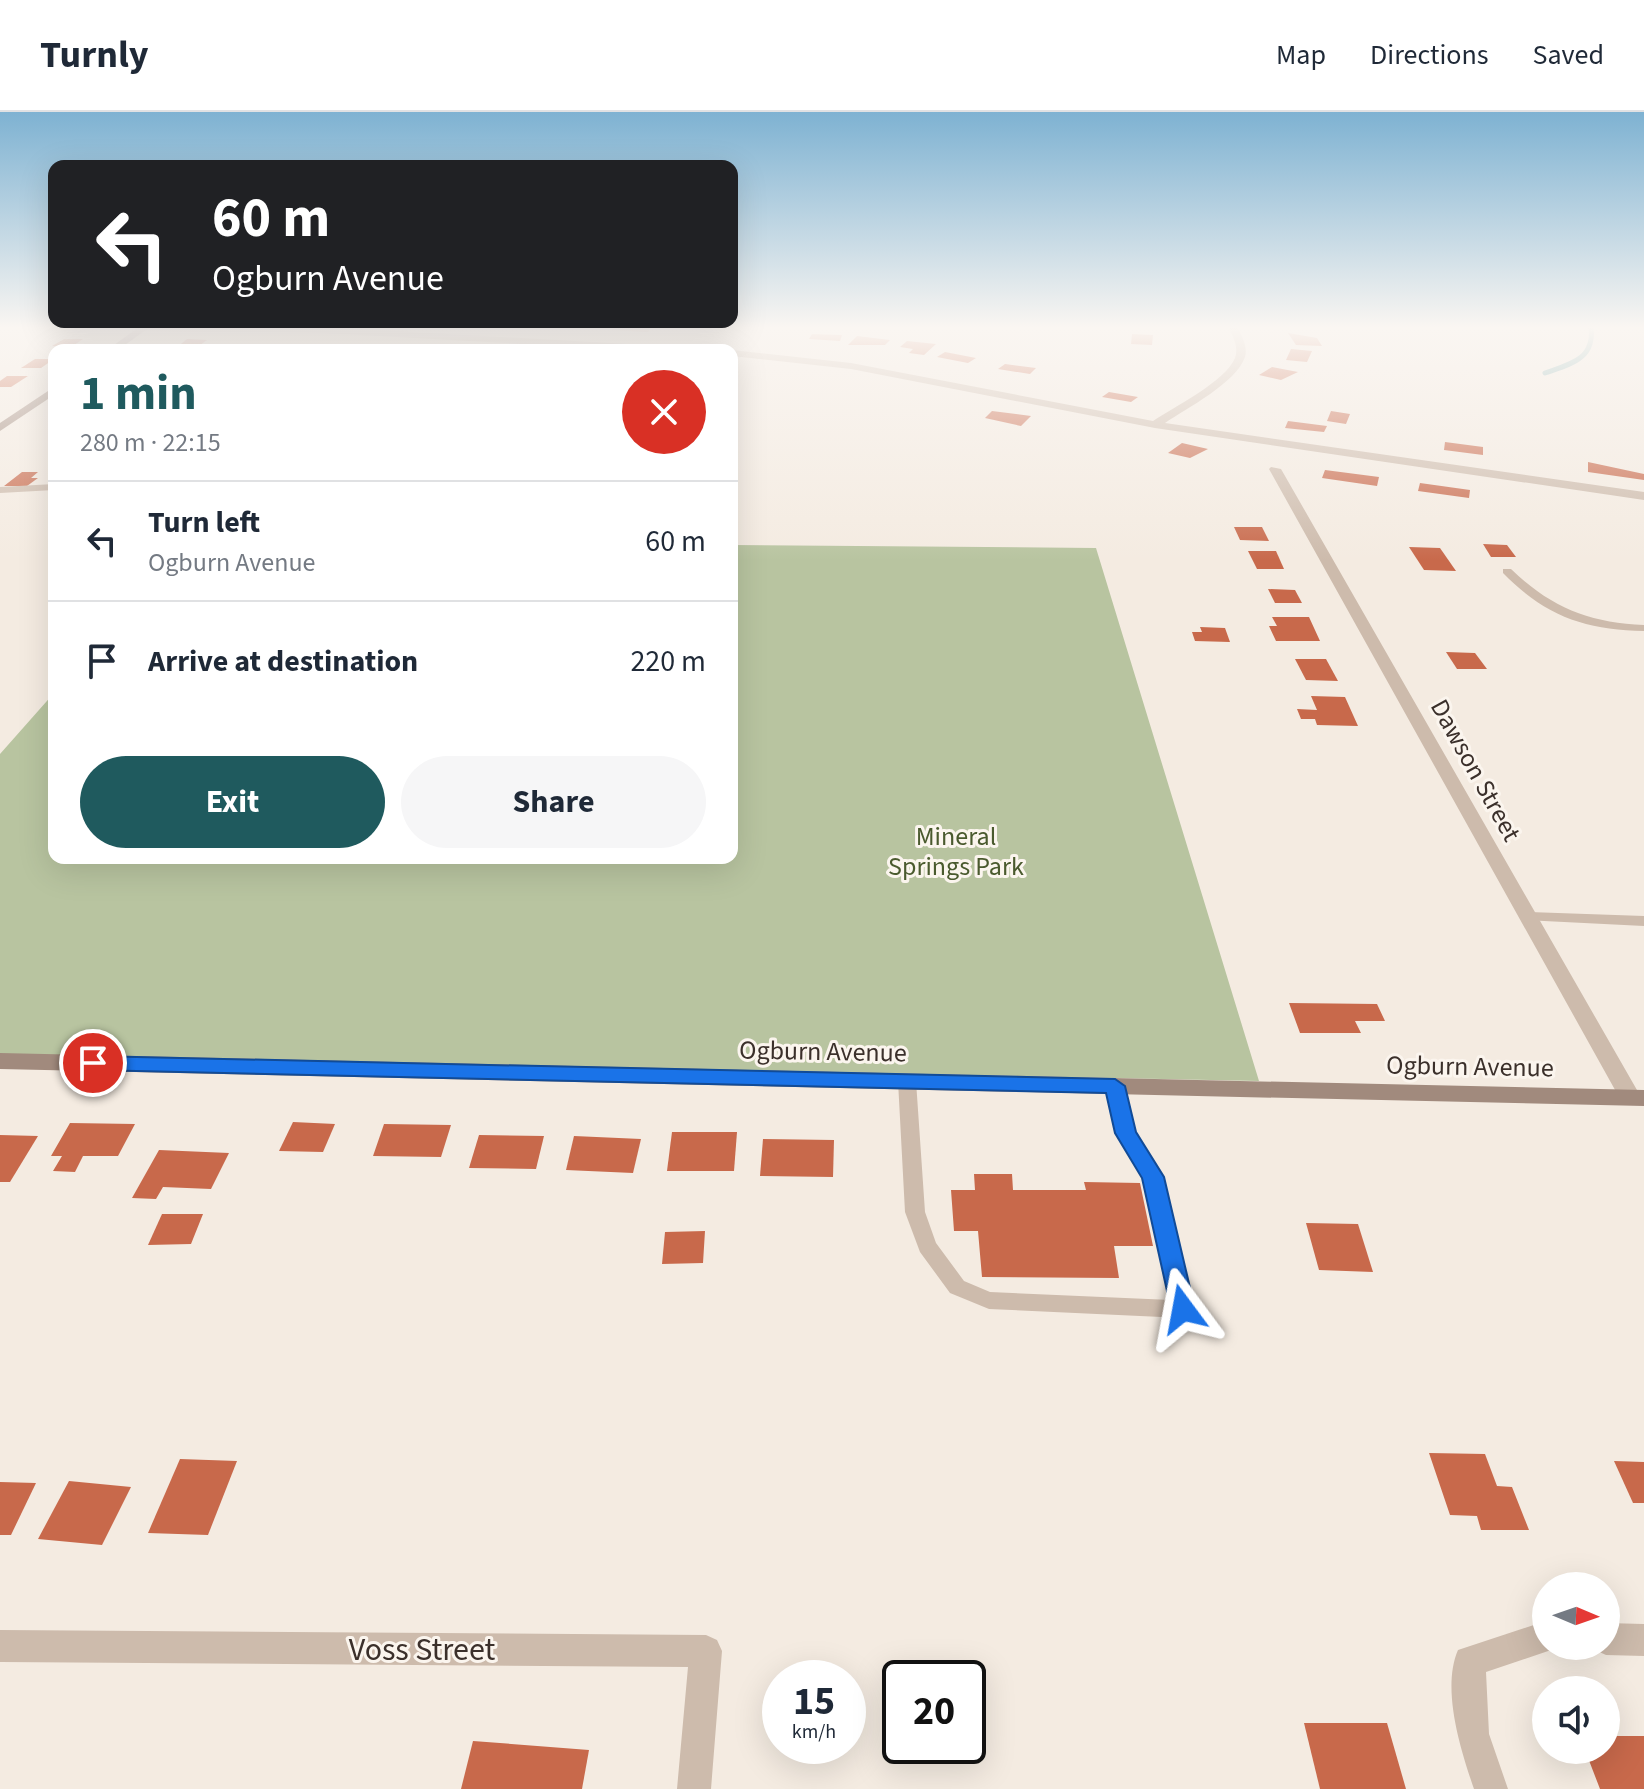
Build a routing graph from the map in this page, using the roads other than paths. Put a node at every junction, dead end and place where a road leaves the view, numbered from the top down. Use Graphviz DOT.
graph roads {
  1 [pos="32,405"];
  2 [pos="1054,405"];
  3 [pos="1183,405"];
  4 [pos="1155,425"];
  5 [pos="0,428"];
  6 [pos="1275,469"];
  7 [pos="48,487"];
  8 [pos="0,490"];
  9 [pos="1644,496"];
  10 [pos="0,500"];
  11 [pos="15,500"];
  12 [pos="1507,571"];
  13 [pos="1644,628"];
  14 [pos="1529,917"];
  15 [pos="1644,921"];
  16 [pos="0,1061"];
  17 [pos="907,1081"];
  18 [pos="1115,1086"];
  19 [pos="1637,1098"];
  20 [pos="1620,1639"];
  21 [pos="1644,1640"];
  22 [pos="1532,1641"];
  23 [pos="0,1646"];
  24 [pos="694,1789"];
  25 [pos="1491,1789"];
  1 -- 5 [label="street"];
  2 -- 4 [label="street"];
  3 -- 4 [label="street"];
  4 -- 9 [label="street"];
  6 -- 14 [label="street, Dawson Street"];
  7 -- 8 [label="lane"];
  10 -- 11 [label="lane"];
  12 -- 13 [label="lane"];
  14 -- 15 [label="lane"];
  14 -- 19 [label="street, Dawson Street"];
  16 -- 17 [label="street, Ogburn Avenue"];
  17 -- 18 [label="street, Ogburn Avenue"];
  17 -- 18 [label="lane"];
  18 -- 19 [label="street, Ogburn Avenue"];
  20 -- 21 [label="street"];
  22 -- 25 [label="street"];
  23 -- 24 [label="street, Voss Street"];
}
